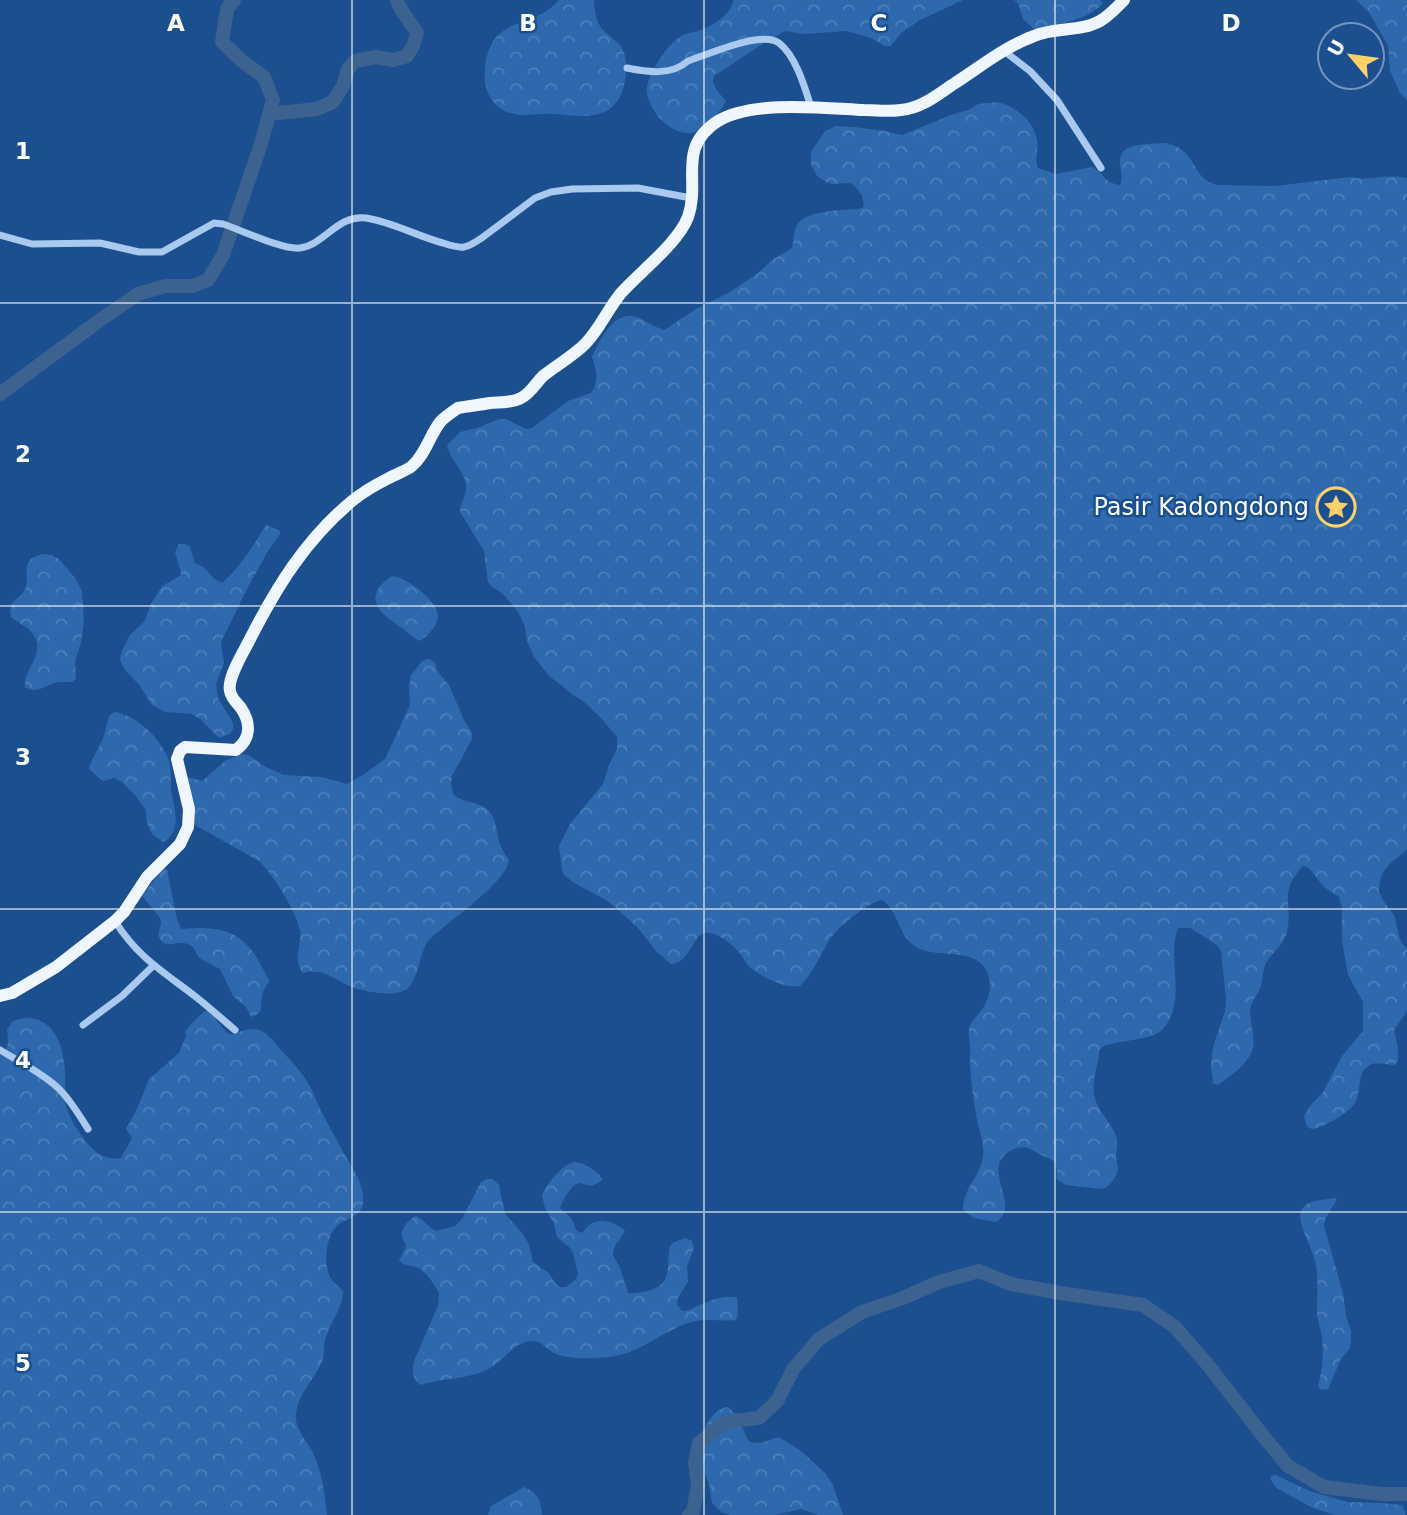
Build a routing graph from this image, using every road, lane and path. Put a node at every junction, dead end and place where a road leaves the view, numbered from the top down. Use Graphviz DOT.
graph roads {
  1 [pos="1124,0"];
  2 [pos="1004,51"];
  3 [pos="627,68"];
  4 [pos="811,108"];
  5 [pos="1101,168"];
  6 [pos="691,198"];
  7 [pos="0,235"];
  8 [pos="116,921"];
  9 [pos="153,966"];
  10 [pos="0,996"];
  11 [pos="83,1025"];
  12 [pos="235,1030"];
  13 [pos="0,1050"];
  14 [pos="88,1129"];
  1 -- 2 [label="main road"];
  2 -- 4 [label="main road"];
  2 -- 5 [label="street"];
  3 -- 4 [label="street"];
  4 -- 6 [label="main road"];
  6 -- 7 [label="street"];
  6 -- 8 [label="main road"];
  8 -- 9 [label="street"];
  8 -- 10 [label="main road"];
  9 -- 11 [label="street"];
  9 -- 12 [label="street"];
  13 -- 14 [label="street"];
}
